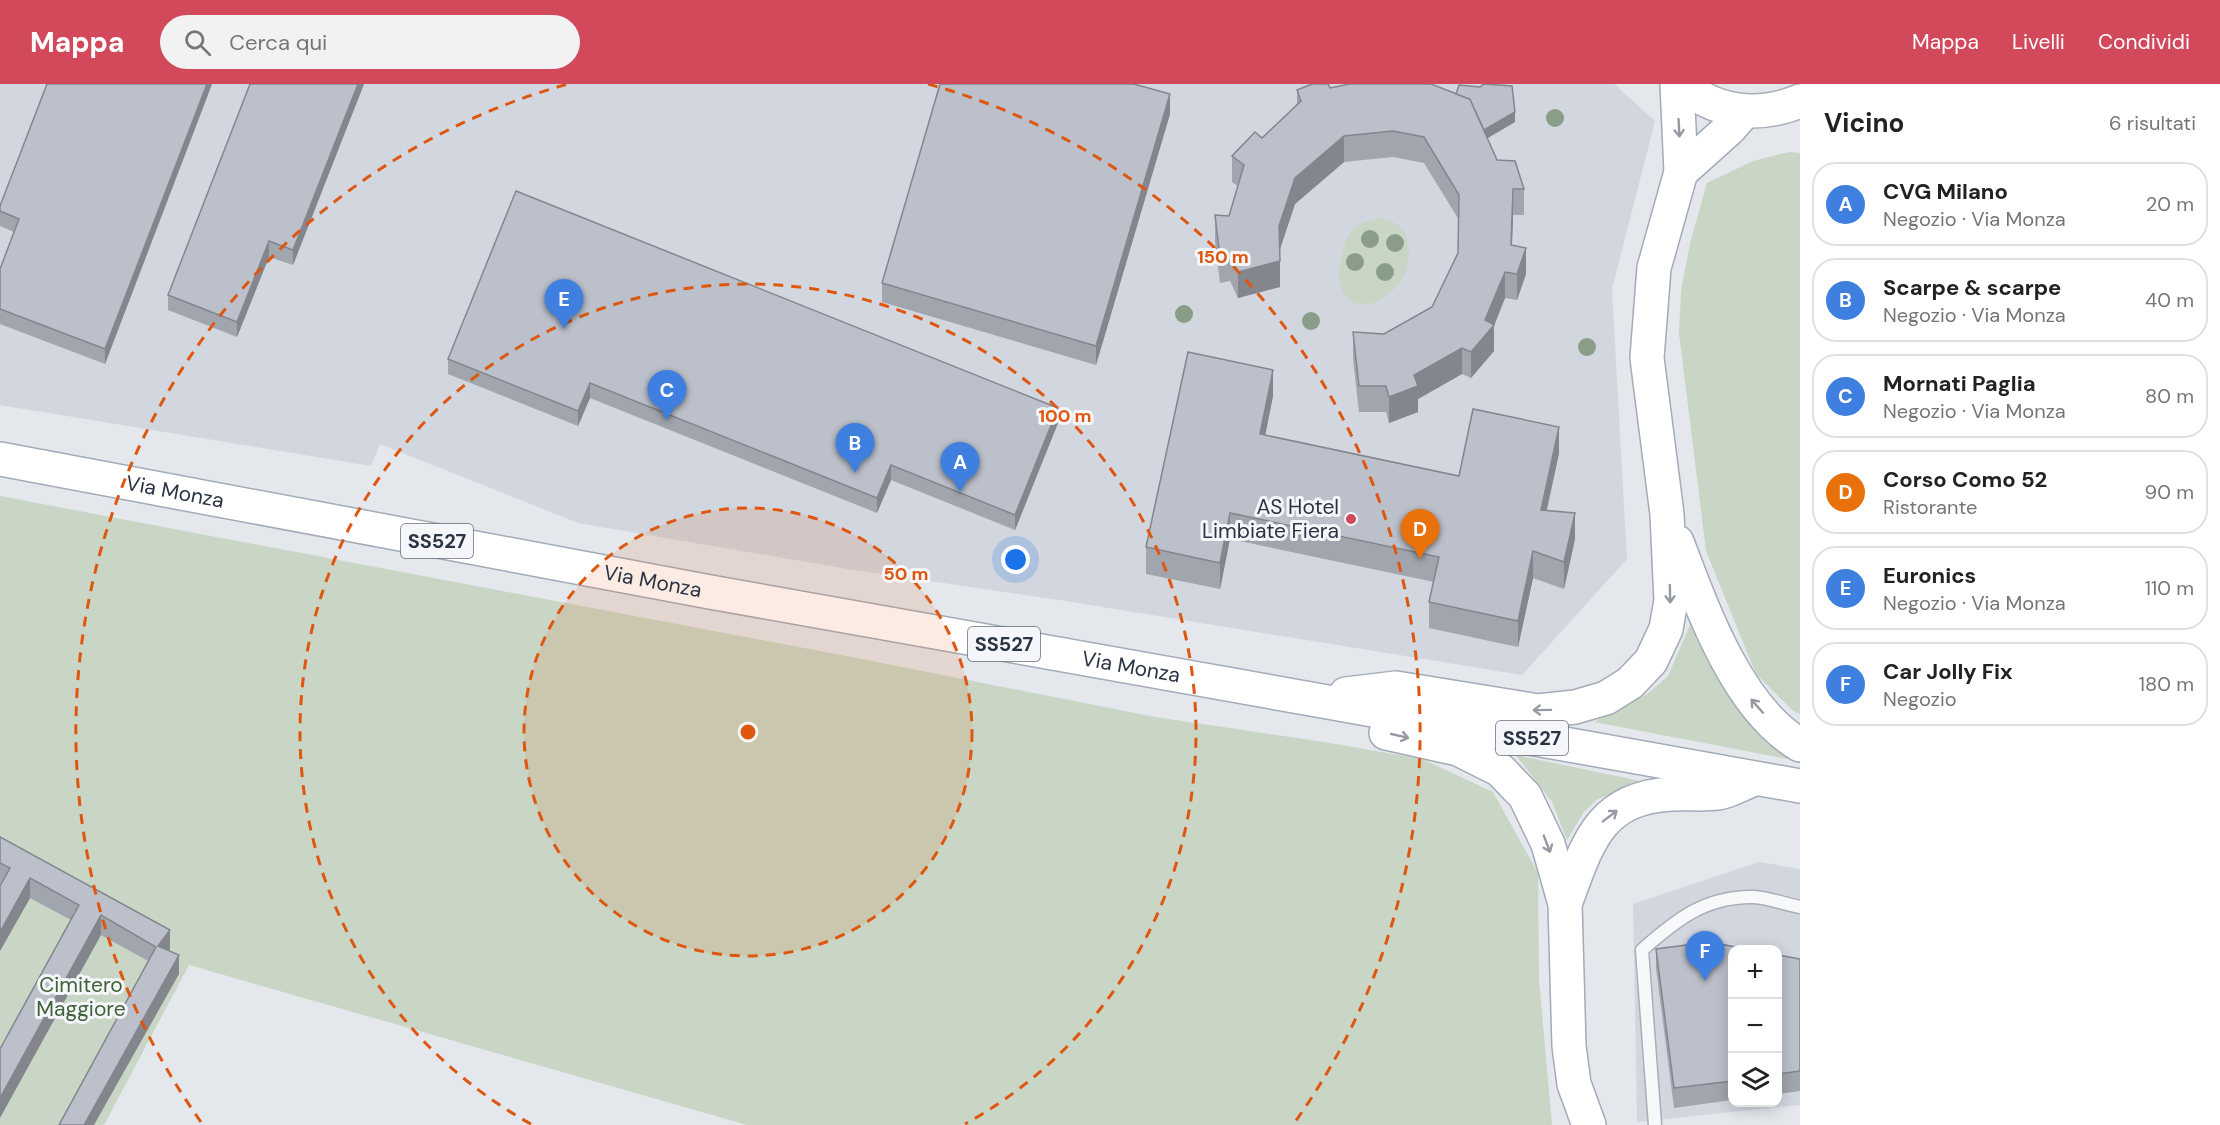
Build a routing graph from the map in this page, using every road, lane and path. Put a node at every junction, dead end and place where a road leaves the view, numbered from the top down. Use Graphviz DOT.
graph roads {
  1 [pos="1677,84"];
  2 [pos="1682,84"];
  3 [pos="1794,108"];
  4 [pos="1744,112"];
  5 [pos="1681,172"];
  6 [pos="0,459"];
  7 [pos="1667,514"];
  8 [pos="1308,698"];
  9 [pos="1800,745"];
  10 [pos="1755,778"];
  11 [pos="1800,786"];
  12 [pos="1565,904"];
  13 [pos="1800,907"];
  14 [pos="1589,1125"];
  15 [pos="1655,1125"];
  1 -- 5 [label="main road, one-way"];
  2 -- 4 [label="main road"];
  3 -- 4 [label="main road"];
  4 -- 5 [label="main road"];
  5 -- 7 [label="main road"];
  6 -- 8 [label="main road, Via Monza / SS527"];
  7 -- 8 [label="main road, one-way"];
  9 -- 7 [label="main road, one-way"];
  8 -- 10 [label="main road, SS527"];
  8 -- 12 [label="main road, one-way"];
  10 -- 11 [label="main road, SS527"];
  12 -- 10 [label="main road, one-way"];
  12 -- 14 [label="main road"];
  13 -- 15 [label="lane"];
}
